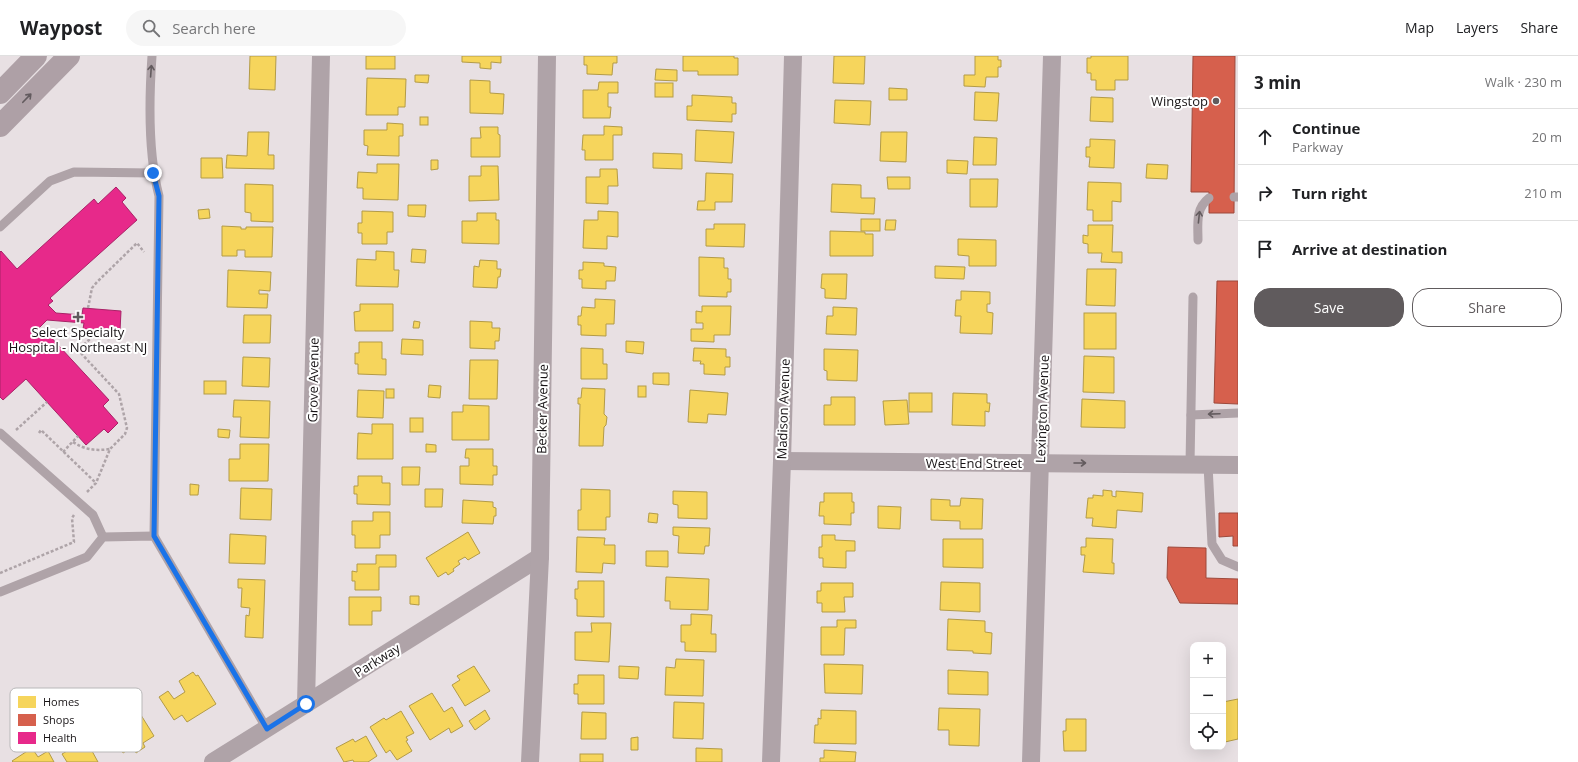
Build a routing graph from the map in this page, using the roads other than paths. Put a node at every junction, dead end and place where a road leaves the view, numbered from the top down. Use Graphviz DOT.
graph roads {
  1 [pos="36,56"];
  2 [pos="68,56"];
  3 [pos="152,56"];
  4 [pos="321,56"];
  5 [pos="547,56"];
  6 [pos="794,56"];
  7 [pos="1052,56"];
  8 [pos="0,93"];
  9 [pos="0,126"];
  10 [pos="153,173"];
  11 [pos="1209,198"];
  12 [pos="0,228"];
  13 [pos="1198,240"];
  14 [pos="1192,297"];
  15 [pos="1238,413"];
  16 [pos="1191,415"];
  17 [pos="3,436"];
  18 [pos="782,461"];
  19 [pos="1041,464"];
  20 [pos="1190,464"];
  21 [pos="1208,465"];
  22 [pos="1238,465"];
  23 [pos="154,536"];
  24 [pos="103,537"];
  25 [pos="540,557"];
  26 [pos="1238,567"];
  27 [pos="0,592"];
  28 [pos="306,704"];
  29 [pos="267,729"];
  30 [pos="213,762"];
  31 [pos="530,762"];
  32 [pos="771,762"];
  33 [pos="1031,762"];
  1 -- 8 [label="highway"];
  9 -- 2 [label="highway, one-way"];
  10 -- 3 [label="lane, one-way"];
  4 -- 28 [label="street, Grove Avenue"];
  5 -- 25 [label="street, Becker Avenue"];
  6 -- 18 [label="street, Madison Avenue"];
  7 -- 19 [label="street, Lexington Avenue"];
  10 -- 12 [label="lane"];
  10 -- 23 [label="lane"];
  13 -- 11 [label="lane, one-way"];
  14 -- 16 [label="lane"];
  15 -- 16 [label="lane, one-way"];
  16 -- 20 [label="lane"];
  17 -- 24 [label="lane"];
  18 -- 19 [label="street, West End Street"];
  18 -- 32 [label="street, Madison Avenue"];
  19 -- 20 [label="street, West End Street, one-way"];
  19 -- 33 [label="street, Lexington Avenue"];
  20 -- 21 [label="street, West End Street"];
  21 -- 22 [label="street, West End Street"];
  21 -- 26 [label="lane"];
  23 -- 24 [label="lane"];
  23 -- 29 [label="lane"];
  24 -- 27 [label="lane"];
  25 -- 28 [label="street, Parkway"];
  25 -- 31 [label="street, Becker Avenue"];
  28 -- 29 [label="street, Parkway"];
  29 -- 30 [label="street, Parkway"];
}
